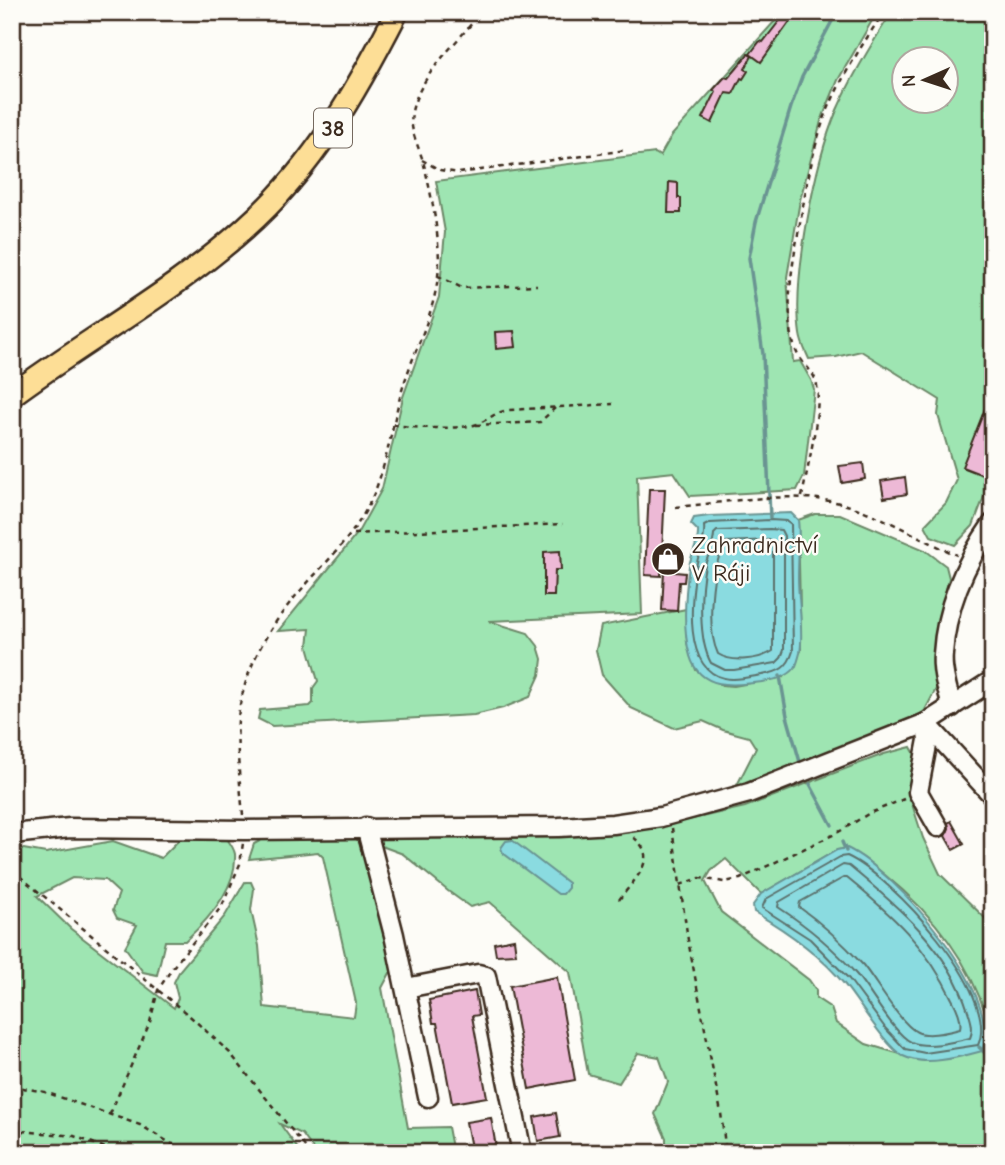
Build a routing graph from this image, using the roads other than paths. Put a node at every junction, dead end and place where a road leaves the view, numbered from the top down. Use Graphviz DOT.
graph roads {
  1 [pos="397,12"];
  2 [pos="12,395"];
  3 [pos="993,523"];
  4 [pos="993,680"];
  5 [pos="952,707"];
  6 [pos="926,723"];
  7 [pos="993,796"];
  8 [pos="366,827"];
  9 [pos="937,827"];
  10 [pos="12,834"];
  11 [pos="406,988"];
  12 [pos="428,1097"];
  13 [pos="522,1153"];
  1 -- 2 [label="main road, 38"];
  3 -- 5 [label="street"];
  4 -- 5 [label="street"];
  5 -- 6 [label="street"];
  6 -- 7 [label="street"];
  6 -- 8 [label="street"];
  6 -- 9 [label="street"];
  8 -- 10 [label="street"];
  8 -- 11 [label="street"];
  11 -- 12 [label="street"];
  11 -- 13 [label="street"];
}
